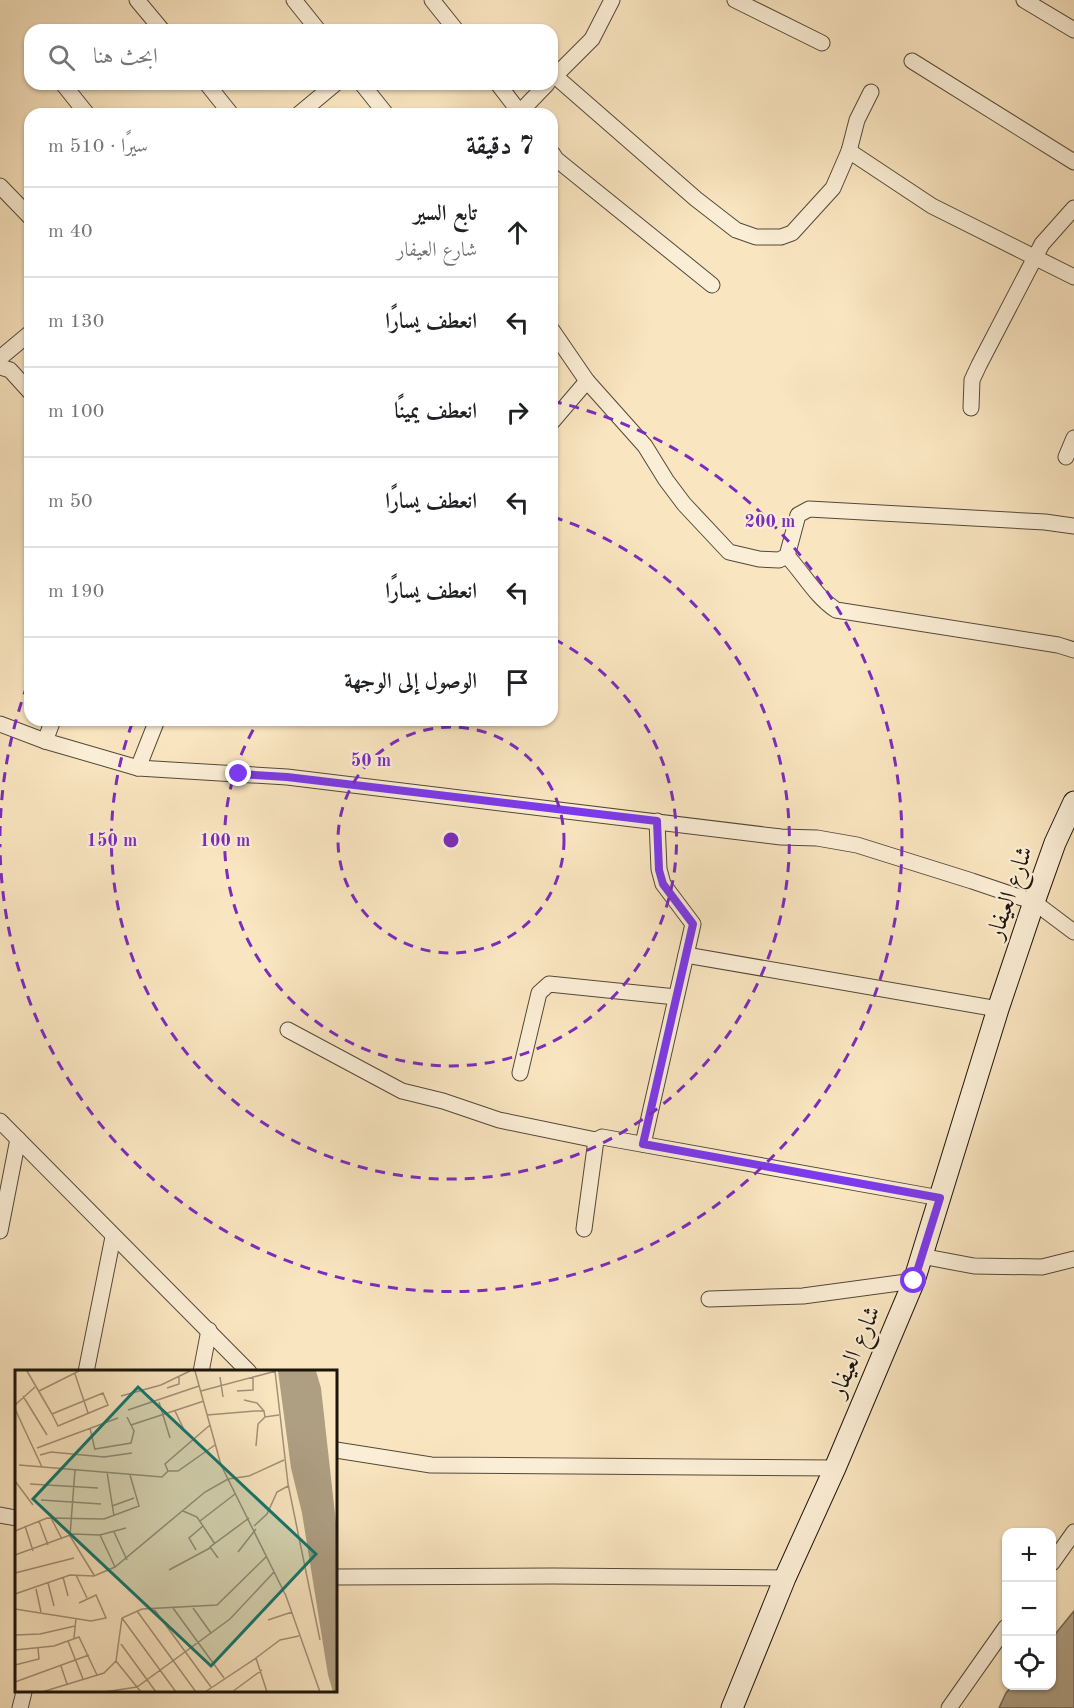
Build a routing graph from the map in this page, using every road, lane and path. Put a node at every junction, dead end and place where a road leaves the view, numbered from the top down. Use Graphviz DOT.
graph roads {
  1 [pos="138,0"];
  2 [pos="294,0"];
  3 [pos="432,0"];
  4 [pos="612,0"];
  5 [pos="735,0"];
  6 [pos="1023,0"];
  7 [pos="157,24"];
  8 [pos="313,24"];
  9 [pos="451,24"];
  10 [pos="1074,30"];
  11 [pos="822,43"];
  12 [pos="912,61"];
  13 [pos="558,74"];
  14 [pos="558,85"];
  15 [pos="68,90"];
  16 [pos="212,90"];
  17 [pos="328,90"];
  18 [pos="367,90"];
  19 [pos="503,90"];
  20 [pos="542,90"];
  21 [pos="871,92"];
  22 [pos="82,108"];
  23 [pos="226,108"];
  24 [pos="306,108"];
  25 [pos="381,108"];
  26 [pos="516,108"];
  27 [pos="525,108"];
  28 [pos="849,151"];
  29 [pos="558,161"];
  30 [pos="1074,162"];
  31 [pos="0,186"];
  32 [pos="1074,208"];
  33 [pos="24,211"];
  34 [pos="1036,257"];
  35 [pos="1074,277"];
  36 [pos="712,285"];
  37 [pos="24,338"];
  38 [pos="558,339"];
  39 [pos="0,358"];
  40 [pos="0,367"];
  41 [pos="587,381"];
  42 [pos="24,385"];
  43 [pos="971,408"];
  44 [pos="558,415"];
  45 [pos="1074,438"];
  46 [pos="1066,457"];
  47 [pos="1074,526"];
  48 [pos="787,556"];
  49 [pos="1074,650"];
  50 [pos="0,724"];
  51 [pos="51,726"];
  52 [pos="155,726"];
  53 [pos="45,741"];
  54 [pos="138,768"];
  55 [pos="1074,802"];
  56 [pos="657,821"];
  57 [pos="1034,902"];
  58 [pos="1074,932"];
  59 [pos="686,955"];
  60 [pos="676,997"];
  61 [pos="998,1009"];
  62 [pos="288,1030"];
  63 [pos="520,1073"];
  64 [pos="0,1121"];
  65 [pos="18,1139"];
  66 [pos="596,1140"];
  67 [pos="643,1144"];
  68 [pos="940,1198"];
  69 [pos="584,1229"];
  70 [pos="0,1231"];
  71 [pos="113,1237"];
  72 [pos="921,1256"];
  73 [pos="1074,1259"];
  74 [pos="914,1281"];
  75 [pos="709,1299"];
  76 [pos="209,1330"];
  77 [pos="86,1370"];
  78 [pos="201,1370"];
  79 [pos="247,1370"];
  80 [pos="338,1450"];
  81 [pos="835,1468"];
  82 [pos="0,1515"];
  83 [pos="15,1518"];
  84 [pos="1074,1532"];
  85 [pos="1056,1557"];
  86 [pos="338,1577"];
  87 [pos="785,1578"];
  88 [pos="1002,1633"];
  89 [pos="24,1693"];
  90 [pos="20,1708"];
  91 [pos="732,1708"];
  92 [pos="949,1708"];
  1 -- 7 [label="street"];
  2 -- 8 [label="street"];
  3 -- 9 [label="street"];
  4 -- 13 [label="street"];
  5 -- 11 [label="street"];
  6 -- 10 [label="street"];
  12 -- 30 [label="street"];
  14 -- 28 [label="street"];
  15 -- 22 [label="street"];
  16 -- 23 [label="street"];
  17 -- 24 [label="street"];
  18 -- 25 [label="street"];
  19 -- 26 [label="street"];
  20 -- 27 [label="street"];
  21 -- 28 [label="street"];
  28 -- 34 [label="street"];
  29 -- 36 [label="street"];
  31 -- 33 [label="street"];
  32 -- 34 [label="street"];
  34 -- 35 [label="street"];
  34 -- 43 [label="street"];
  37 -- 39 [label="street"];
  38 -- 41 [label="street"];
  40 -- 42 [label="street"];
  41 -- 44 [label="street"];
  41 -- 48 [label="street"];
  45 -- 46 [label="street"];
  47 -- 48 [label="street"];
  48 -- 49 [label="street"];
  50 -- 53 [label="street"];
  51 -- 53 [label="street"];
  52 -- 54 [label="street"];
  53 -- 54 [label="street"];
  54 -- 56 [label="street"];
  55 -- 57 [label="main road, شارع العيفار"];
  56 -- 57 [label="street"];
  56 -- 59 [label="street"];
  57 -- 58 [label="street"];
  57 -- 61 [label="main road, شارع العيفار"];
  59 -- 60 [label="street"];
  59 -- 61 [label="street"];
  60 -- 63 [label="street"];
  60 -- 67 [label="street"];
  61 -- 68 [label="main road, شارع العيفار"];
  62 -- 66 [label="street"];
  64 -- 65 [label="street"];
  65 -- 70 [label="street"];
  65 -- 71 [label="street"];
  66 -- 67 [label="street"];
  66 -- 69 [label="street"];
  67 -- 68 [label="street"];
  68 -- 72 [label="main road, شارع العيفار"];
  71 -- 76 [label="street"];
  71 -- 77 [label="street"];
  72 -- 73 [label="street"];
  72 -- 74 [label="main road, شارع العيفار"];
  74 -- 75 [label="street"];
  74 -- 81 [label="main road, شارع العيفار"];
  76 -- 78 [label="street"];
  76 -- 79 [label="street"];
  80 -- 81 [label="street"];
  81 -- 87 [label="main road, شارع العيفار"];
  82 -- 83 [label="street"];
  84 -- 85 [label="street"];
  86 -- 87 [label="street"];
  87 -- 91 [label="main road, شارع العيفار"];
  88 -- 92 [label="street"];
  89 -- 90 [label="street"];
}
